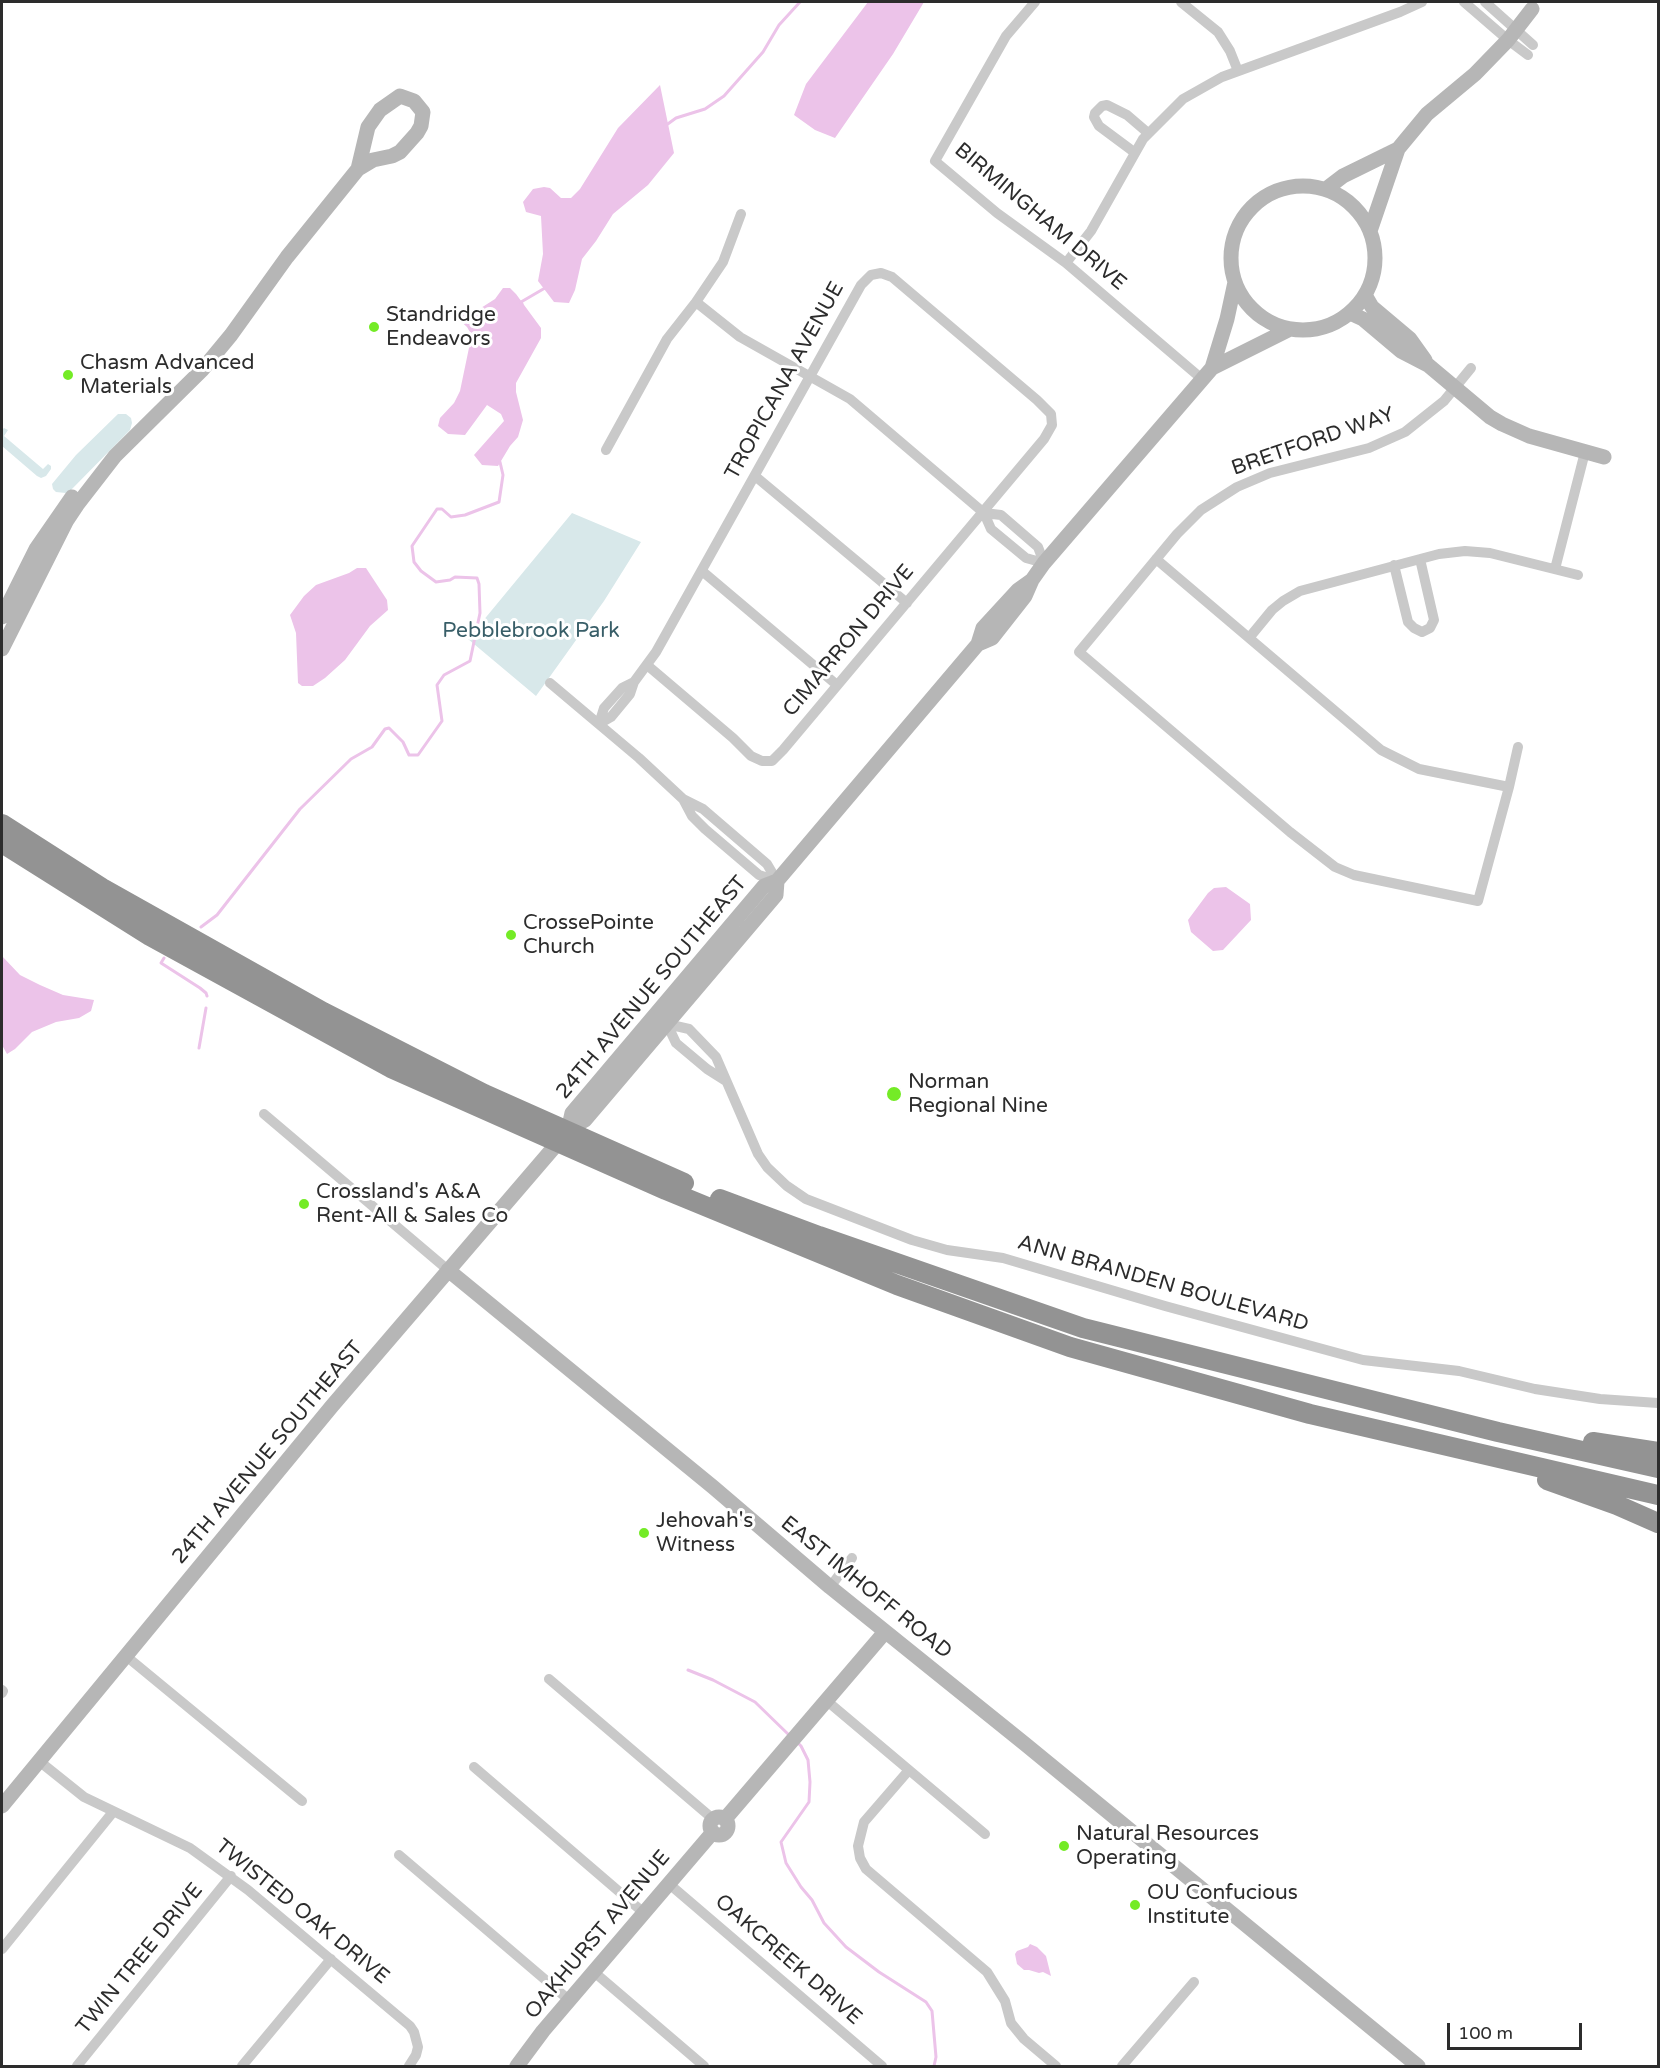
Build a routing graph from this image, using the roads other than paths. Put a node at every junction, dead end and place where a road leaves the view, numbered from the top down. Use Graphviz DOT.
graph roads {
  1 [pos="1035,2"];
  2 [pos="1181,2"];
  3 [pos="1422,2"];
  4 [pos="1464,2"];
  5 [pos="1485,2"];
  6 [pos="1532,9"];
  7 [pos="1512,35"];
  8 [pos="1530,50"];
  9 [pos="1238,71"];
  10 [pos="1148,133"];
  11 [pos="1398,149"];
  12 [pos="1134,152"];
  13 [pos="358,169"];
  14 [pos="1326,189"];
  15 [pos="741,214"];
  16 [pos="1370,231"];
  17 [pos="1066,263"];
  18 [pos="1235,282"];
  19 [pos="1365,295"];
  20 [pos="696,302"];
  21 [pos="1350,314"];
  22 [pos="1290,329"];
  23 [pos="1428,365"];
  24 [pos="1472,368"];
  25 [pos="1207,374"];
  26 [pos="811,376"];
  27 [pos="1456,388"];
  28 [pos="1052,419"];
  29 [pos="606,450"];
  30 [pos="1585,452"];
  31 [pos="115,456"];
  32 [pos="1604,458"];
  33 [pos="755,476"];
  34 [pos="984,513"];
  35 [pos="1156,559"];
  36 [pos="1420,559"];
  37 [pos="1044,563"];
  38 [pos="1394,565"];
  39 [pos="1555,569"];
  40 [pos="702,571"];
  41 [pos="1578,575"];
  42 [pos="907,603"];
  43 [pos="2,617"];
  44 [pos="1249,638"];
  45 [pos="2,649"];
  46 [pos="647,664"];
  47 [pos="550,683"];
  48 [pos="837,685"];
  49 [pos="599,724"];
  50 [pos="1518,747"];
  51 [pos="1509,787"];
  52 [pos="2,824"];
  53 [pos="2,843"];
  54 [pos="777,881"];
  55 [pos="667,1024"];
  56 [pos="726,1082"];
  57 [pos="264,1113"];
  58 [pos="565,1134"];
  59 [pos="448,1270"];
  60 [pos="1659,1403"];
  61 [pos="1498,1432"];
  62 [pos="1659,1452"];
  63 [pos="1495,1458"];
  64 [pos="1659,1468"];
  65 [pos="1659,1496"];
  66 [pos="1659,1523"];
  67 [pos="852,1558"];
  68 [pos="830,1587"];
  69 [pos="885,1632"];
  70 [pos="126,1656"];
  71 [pos="549,1679"];
  72 [pos="827,1701"];
  73 [pos="39,1761"];
  74 [pos="474,1767"];
  75 [pos="909,1770"];
  76 [pos="303,1801"];
  77 [pos="2,1806"];
  78 [pos="113,1812"];
  79 [pos="717,1824"];
  80 [pos="985,1834"];
  81 [pos="399,1855"];
  82 [pos="231,1876"];
  83 [pos="668,1884"];
  84 [pos="644,1913"];
  85 [pos="2,1949"];
  86 [pos="331,1959"];
  87 [pos="594,1972"];
  88 [pos="1194,1982"];
  89 [pos="569,2000"];
  90 [pos="410,2064"];
  91 [pos="521,2065"];
  92 [pos="77,2067"];
  93 [pos="242,2067"];
  94 [pos="705,2067"];
  95 [pos="882,2067"];
  96 [pos="1056,2067"];
  97 [pos="1122,2067"];
  98 [pos="1418,2067"];
  1 -- 17 [label="street, BIRMINGHAM DRIVE"];
  2 -- 9 [label="street"];
  3 -- 9 [label="street"];
  4 -- 7 [label="street"];
  5 -- 7 [label="street"];
  6 -- 7 [label="street, 24TH AVENUE SOUTHEAST"];
  7 -- 8 [label="street"];
  7 -- 11 [label="street, 24TH AVENUE SOUTHEAST"];
  9 -- 10 [label="street"];
  10 -- 12 [label="street"];
  10 -- 12 [label="street"];
  11 -- 14 [label="street, 24TH AVENUE SOUTHEAST"];
  11 -- 16 [label="street, 24TH AVENUE SOUTHEAST"];
  12 -- 17 [label="street"];
  13 -- 13 [label="street"];
  13 -- 31 [label="street"];
  14 -- 16 [label="street, 24TH AVENUE SOUTHEAST"];
  14 -- 18 [label="street, 24TH AVENUE SOUTHEAST"];
  15 -- 20 [label="street"];
  16 -- 19 [label="street, 24TH AVENUE SOUTHEAST"];
  17 -- 25 [label="street, BIRMINGHAM DRIVE"];
  18 -- 22 [label="street, 24TH AVENUE SOUTHEAST"];
  18 -- 25 [label="street, 24TH AVENUE SOUTHEAST"];
  19 -- 21 [label="street, 24TH AVENUE SOUTHEAST"];
  19 -- 23 [label="street"];
  20 -- 26 [label="street"];
  20 -- 29 [label="street"];
  21 -- 22 [label="street, 24TH AVENUE SOUTHEAST"];
  21 -- 23 [label="street"];
  22 -- 25 [label="street, 24TH AVENUE SOUTHEAST"];
  23 -- 27 [label="street"];
  24 -- 27 [label="street, BRETFORD WAY"];
  25 -- 37 [label="street, 24TH AVENUE SOUTHEAST"];
  26 -- 28 [label="street, TROPICANA AVENUE"];
  26 -- 33 [label="street, TROPICANA AVENUE"];
  26 -- 34 [label="street"];
  27 -- 30 [label="street"];
  27 -- 35 [label="street, BRETFORD WAY"];
  28 -- 34 [label="street, CIMARRON DRIVE"];
  30 -- 32 [label="street"];
  30 -- 39 [label="street"];
  31 -- 43 [label="street"];
  31 -- 45 [label="street"];
  33 -- 40 [label="street, TROPICANA AVENUE"];
  33 -- 42 [label="street"];
  34 -- 37 [label="street"];
  34 -- 37 [label="street"];
  34 -- 42 [label="street, CIMARRON DRIVE"];
  35 -- 44 [label="street"];
  35 -- 51 [label="street, BRETFORD WAY"];
  36 -- 38 [label="street"];
  36 -- 38 [label="street"];
  36 -- 39 [label="street"];
  37 -- 54 [label="street, 24TH AVENUE SOUTHEAST"];
  38 -- 44 [label="street"];
  39 -- 41 [label="street"];
  40 -- 46 [label="street, TROPICANA AVENUE"];
  40 -- 48 [label="street"];
  42 -- 48 [label="street, CIMARRON DRIVE"];
  44 -- 51 [label="street"];
  46 -- 48 [label="street, CIMARRON DRIVE"];
  46 -- 49 [label="street, TROPICANA AVENUE"];
  47 -- 49 [label="street"];
  49 -- 54 [label="street"];
  50 -- 51 [label="street"];
  52 -- 58 [label="highway"];
  53 -- 58 [label="highway"];
  54 -- 55 [label="street, 24TH AVENUE SOUTHEAST"];
  54 -- 58 [label="street, 24TH AVENUE SOUTHEAST"];
  55 -- 56 [label="street"];
  55 -- 56 [label="street, ANN BRANDEN BOULEVARD"];
  55 -- 58 [label="street, 24TH AVENUE SOUTHEAST"];
  56 -- 60 [label="street, ANN BRANDEN BOULEVARD"];
  57 -- 59 [label="street, EAST IMHOFF ROAD"];
  58 -- 59 [label="street, 24TH AVENUE SOUTHEAST"];
  58 -- 61 [label="highway"];
  58 -- 63 [label="highway"];
  59 -- 68 [label="street, EAST IMHOFF ROAD"];
  59 -- 70 [label="street, 24TH AVENUE SOUTHEAST"];
  61 -- 62 [label="highway"];
  61 -- 64 [label="highway"];
  63 -- 65 [label="highway"];
  63 -- 66 [label="highway"];
  67 -- 68 [label="street"];
  68 -- 69 [label="street, EAST IMHOFF ROAD"];
  69 -- 72 [label="street, OAKHURST AVENUE"];
  69 -- 98 [label="street, EAST IMHOFF ROAD"];
  70 -- 73 [label="street, 24TH AVENUE SOUTHEAST"];
  70 -- 76 [label="street"];
  71 -- 79 [label="street"];
  72 -- 75 [label="street"];
  72 -- 79 [label="street, OAKHURST AVENUE"];
  73 -- 77 [label="street, 24TH AVENUE SOUTHEAST"];
  73 -- 78 [label="street, TWISTED OAK DRIVE"];
  74 -- 84 [label="street"];
  75 -- 80 [label="street"];
  75 -- 96 [label="street"];
  78 -- 82 [label="street, TWISTED OAK DRIVE"];
  78 -- 85 [label="street"];
  79 -- 83 [label="street, OAKHURST AVENUE"];
  81 -- 89 [label="street"];
  82 -- 86 [label="street, TWISTED OAK DRIVE"];
  82 -- 92 [label="street, TWIN TREE DRIVE"];
  83 -- 84 [label="street, OAKHURST AVENUE"];
  83 -- 95 [label="street, OAKCREEK DRIVE"];
  84 -- 87 [label="street, OAKHURST AVENUE"];
  86 -- 90 [label="street, TWISTED OAK DRIVE"];
  86 -- 93 [label="street"];
  87 -- 89 [label="street, OAKHURST AVENUE"];
  87 -- 94 [label="street"];
  88 -- 97 [label="street"];
  89 -- 91 [label="street, OAKHURST AVENUE"];
}
